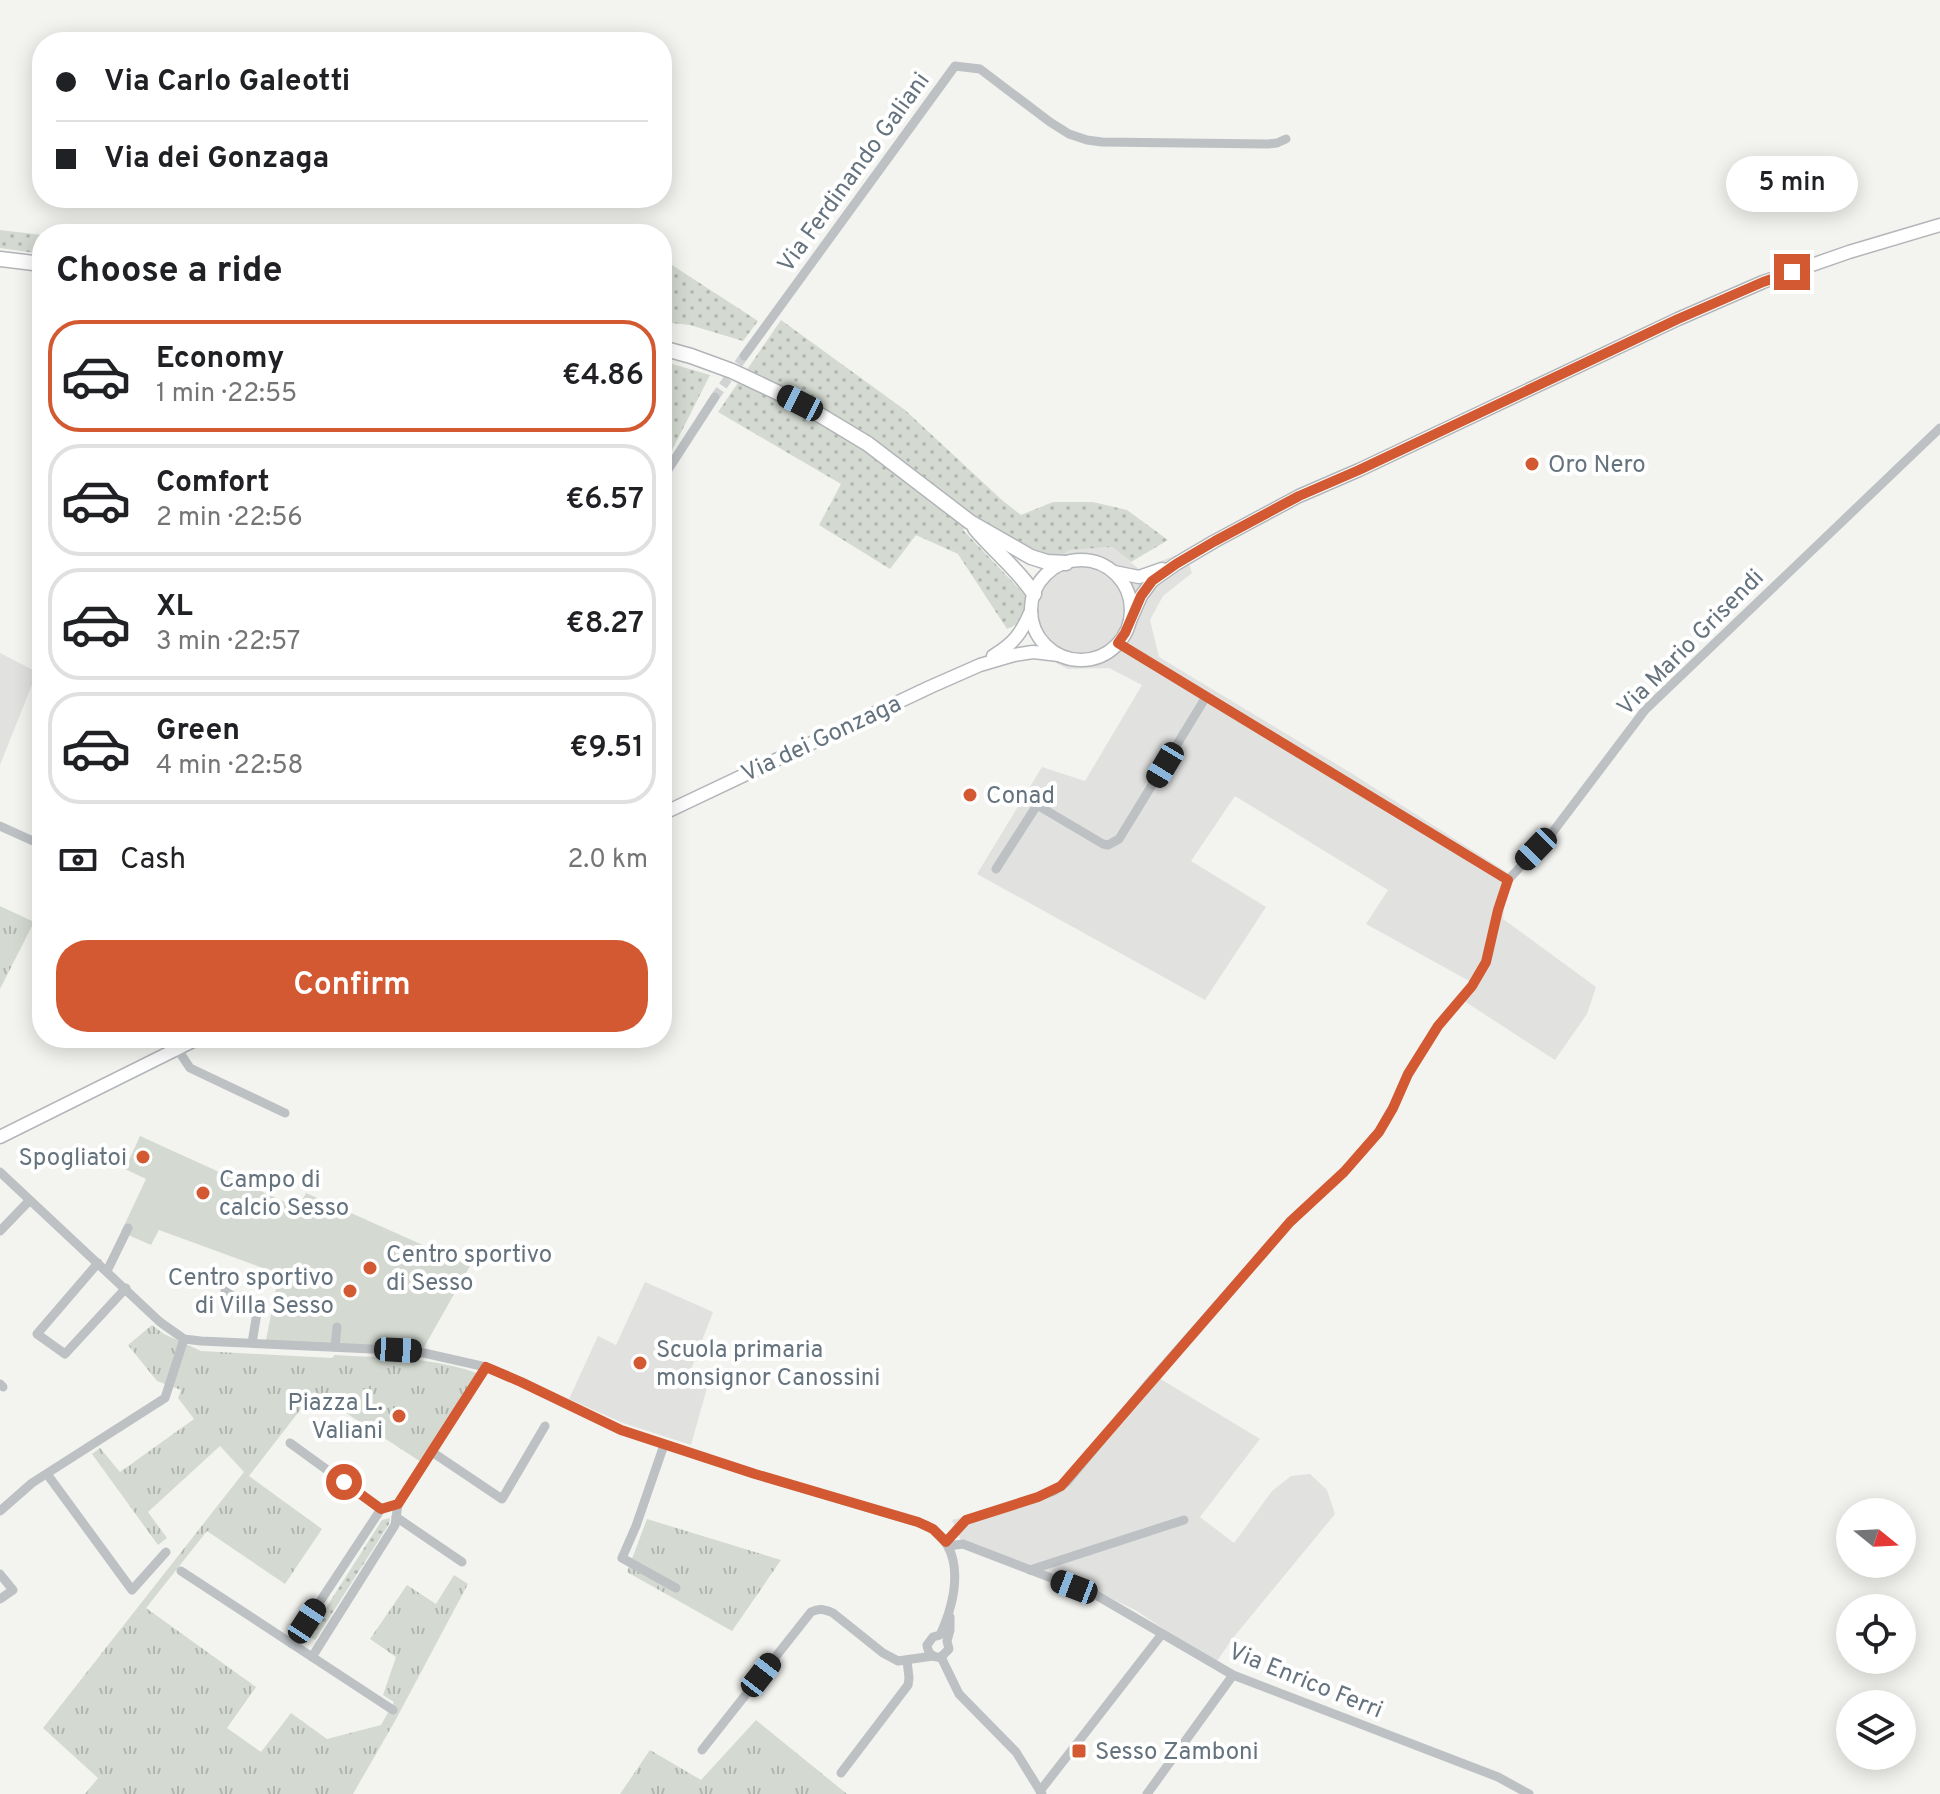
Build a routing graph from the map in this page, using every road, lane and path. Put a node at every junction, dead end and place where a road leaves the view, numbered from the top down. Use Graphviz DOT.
graph roads {
  1 [pos="1286,139"];
  2 [pos="1940,225"];
  3 [pos="0,259"];
  4 [pos="32,263"];
  5 [pos="672,351"];
  6 [pos="744,356"];
  7 [pos="715,397"];
  8 [pos="1940,428"];
  9 [pos="672,464"];
  10 [pos="970,522"];
  11 [pos="1066,563"];
  12 [pos="1176,564"];
  13 [pos="1113,572"];
  14 [pos="1034,594"];
  15 [pos="1031,611"];
  16 [pos="1130,621"];
  17 [pos="1118,643"];
  18 [pos="1059,655"];
  19 [pos="980,665"];
  20 [pos="1206,697"];
  21 [pos="672,809"];
  22 [pos="0,826"];
  23 [pos="32,840"];
  24 [pos="996,869"];
  25 [pos="1508,880"];
  26 [pos="165,1048"];
  27 [pos="177,1048"];
  28 [pos="285,1113"];
  29 [pos="0,1137"];
  30 [pos="0,1172"];
  31 [pos="29,1201"];
  32 [pos="128,1228"];
  33 [pos="0,1231"];
  34 [pos="98,1263"];
  35 [pos="107,1271"];
  36 [pos="126,1288"];
  37 [pos="225,1291"];
  38 [pos="337,1327"];
  39 [pos="184,1339"];
  40 [pos="252,1343"];
  41 [pos="335,1347"];
  42 [pos="486,1367"];
  43 [pos="545,1426"];
  44 [pos="290,1443"];
  45 [pos="664,1445"];
  46 [pos="432,1452"];
  47 [pos="47,1474"];
  48 [pos="398,1504"];
  49 [pos="381,1509"];
  50 [pos="0,1511"];
  51 [pos="396,1517"];
  52 [pos="1184,1520"];
  53 [pos="947,1544"];
  54 [pos="166,1552"];
  55 [pos="462,1562"];
  56 [pos="1030,1570"];
  57 [pos="181,1571"];
  58 [pos="0,1574"];
  59 [pos="676,1588"];
  60 [pos="0,1599"];
  61 [pos="1162,1634"];
  62 [pos="944,1638"];
  63 [pos="292,1644"];
  64 [pos="937,1653"];
  65 [pos="312,1657"];
  66 [pos="909,1659"];
  67 [pos="1233,1675"];
  68 [pos="393,1710"];
  69 [pos="702,1750"];
  70 [pos="841,1773"];
  71 [pos="1041,1792"];
  72 [pos="1147,1794"];
  73 [pos="1529,1794"];
  1 -- 6 [label="street, Via Ferdinando Galiani"];
  2 -- 12 [label="main road"];
  3 -- 4 [label="highway"];
  5 -- 10 [label="highway"];
  7 -- 9 [label="street"];
  8 -- 25 [label="street, Via Mario Grisendi"];
  10 -- 11 [label="highway"];
  10 -- 14 [label="highway"];
  11 -- 13 [label="main road"];
  11 -- 14 [label="main road"];
  12 -- 13 [label="main road"];
  12 -- 16 [label="main road"];
  13 -- 16 [label="main road"];
  14 -- 15 [label="main road"];
  15 -- 18 [label="main road"];
  15 -- 19 [label="main road, Via dei Gonzaga"];
  16 -- 17 [label="main road"];
  17 -- 18 [label="main road"];
  17 -- 20 [label="street"];
  18 -- 19 [label="main road, Via dei Gonzaga"];
  19 -- 21 [label="main road, Via dei Gonzaga"];
  20 -- 24 [label="street"];
  20 -- 25 [label="street"];
  22 -- 23 [label="street"];
  25 -- 53 [label="street, Via Mario Grisendi"];
  26 -- 29 [label="main road"];
  27 -- 28 [label="street"];
  30 -- 31 [label="street"];
  31 -- 33 [label="street"];
  31 -- 34 [label="street"];
  32 -- 35 [label="street"];
  34 -- 35 [label="street"];
  34 -- 36 [label="street"];
  35 -- 36 [label="street"];
  36 -- 39 [label="street"];
  37 -- 40 [label="street"];
  38 -- 41 [label="street"];
  39 -- 40 [label="street, Via Enrico Ferri"];
  39 -- 47 [label="street"];
  40 -- 41 [label="street, Via Enrico Ferri"];
  41 -- 42 [label="street, Via Enrico Ferri"];
  42 -- 45 [label="street, Via Enrico Ferri"];
  42 -- 46 [label="street"];
  43 -- 46 [label="street"];
  44 -- 49 [label="street"];
  45 -- 53 [label="street, Via Enrico Ferri"];
  45 -- 59 [label="street"];
  46 -- 48 [label="street"];
  47 -- 50 [label="street"];
  47 -- 54 [label="street"];
  48 -- 49 [label="street"];
  48 -- 51 [label="street"];
  49 -- 63 [label="street"];
  51 -- 55 [label="street"];
  51 -- 65 [label="street"];
  52 -- 56 [label="street"];
  53 -- 56 [label="street, Via Enrico Ferri"];
  53 -- 62 [label="street"];
  56 -- 61 [label="street, Via Enrico Ferri"];
  57 -- 63 [label="street"];
  58 -- 60 [label="street"];
  61 -- 67 [label="street, Via Enrico Ferri"];
  61 -- 71 [label="street"];
  62 -- 64 [label="street"];
  62 -- 64 [label="street"];
  63 -- 65 [label="street"];
  64 -- 66 [label="street"];
  64 -- 71 [label="street"];
  65 -- 68 [label="street"];
  66 -- 69 [label="street"];
  66 -- 70 [label="street"];
  67 -- 72 [label="street"];
  67 -- 73 [label="street, Via Enrico Ferri"];
}
